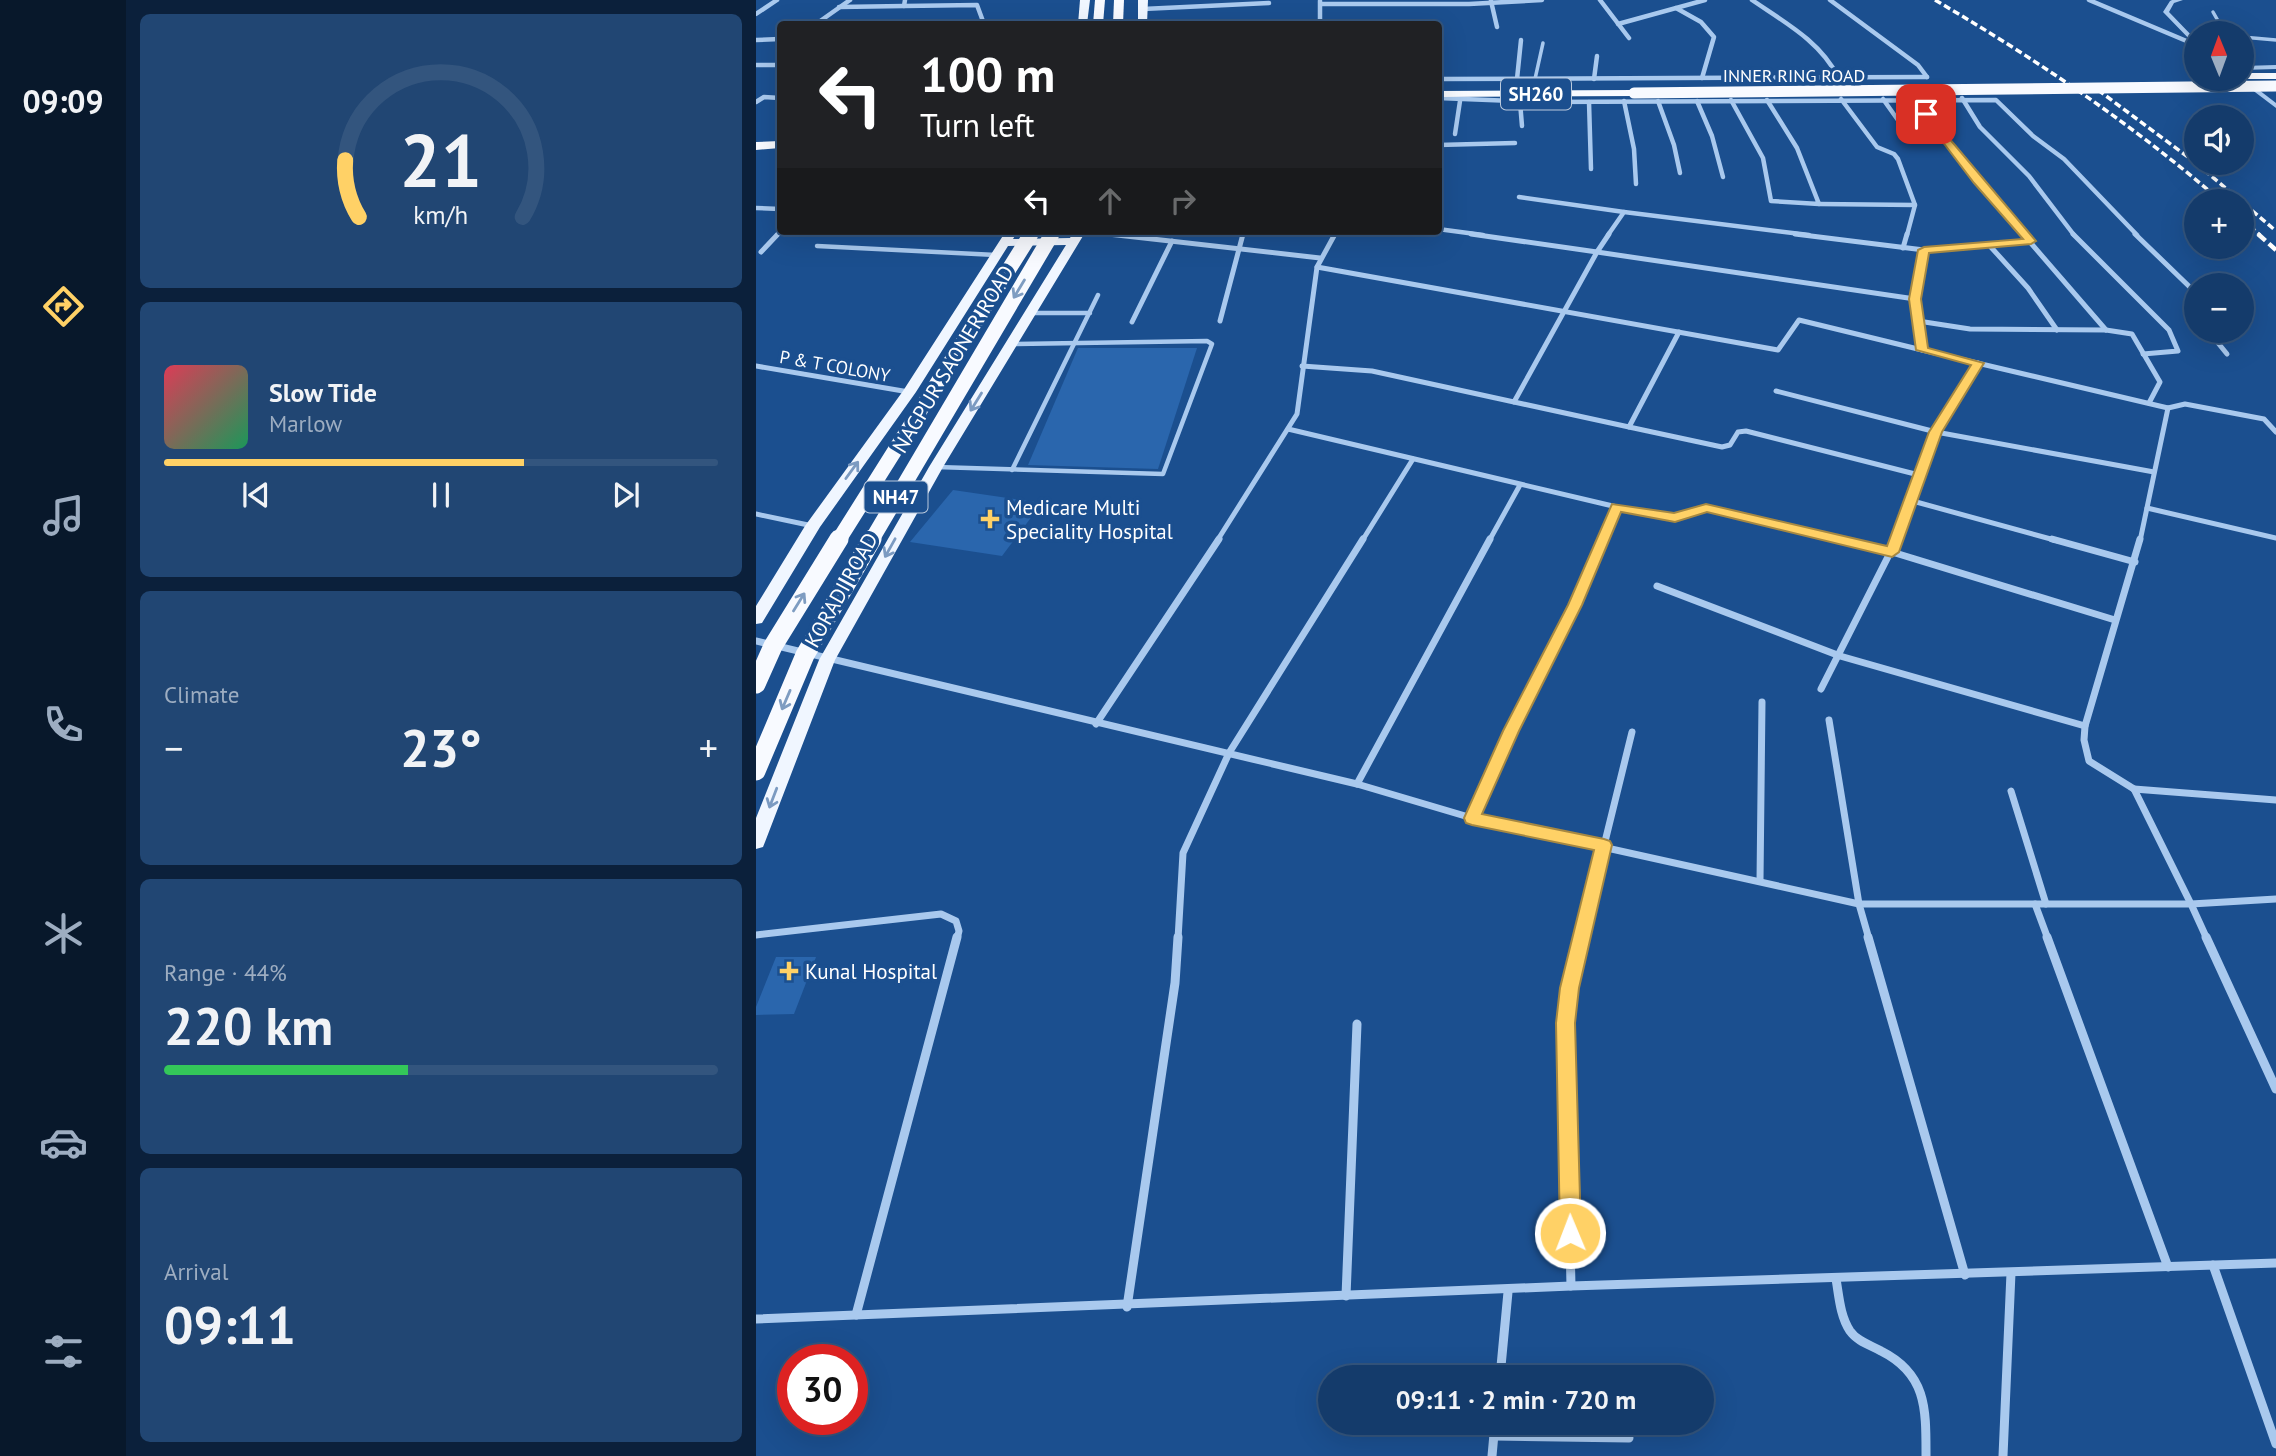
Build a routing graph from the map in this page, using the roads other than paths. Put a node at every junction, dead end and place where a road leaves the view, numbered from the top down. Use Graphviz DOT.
graph roads {
  1 [pos="777,0"];
  2 [pos="850,0"];
  3 [pos="905,0"];
  4 [pos="1085,0"];
  5 [pos="1100,0"];
  6 [pos="1119,0"];
  7 [pos="1542,0"];
  8 [pos="1600,0"];
  9 [pos="1705,0"];
  10 [pos="1752,0"];
  11 [pos="1830,0"];
  12 [pos="2089,0"];
  13 [pos="2180,0"];
  14 [pos="1491,1"];
  15 [pos="977,2"];
  16 [pos="1320,2"];
  17 [pos="1408,2"];
  18 [pos="1269,3"];
  19 [pos="1143,4"];
  20 [pos="904,6"];
  21 [pos="839,7"];
  22 [pos="1676,8"];
  23 [pos="2213,12"];
  24 [pos="756,14"];
  25 [pos="820,21"];
  26 [pos="983,21"];
  27 [pos="1083,21"];
  28 [pos="1098,21"];
  29 [pos="1118,21"];
  30 [pos="1320,21"];
  31 [pos="2218,21"];
  32 [pos="1618,24"];
  33 [pos="1497,27"];
  34 [pos="2184,33"];
  35 [pos="1629,38"];
  36 [pos="2254,38"];
  37 [pos="777,39"];
  38 [pos="756,40"];
  39 [pos="1521,40"];
  40 [pos="2184,40"];
  41 [pos="2276,40"];
  42 [pos="1542,43"];
  43 [pos="1597,56"];
  44 [pos="756,65"];
  45 [pos="777,65"];
  46 [pos="2276,67"];
  47 [pos="2254,68"];
  48 [pos="2276,76"];
  49 [pos="1838,77"];
  50 [pos="2184,77"];
  51 [pos="2254,77"];
  52 [pos="1702,78"];
  53 [pos="1442,79"];
  54 [pos="1517,79"];
  55 [pos="1535,79"];
  56 [pos="1594,79"];
  57 [pos="1442,85"];
  58 [pos="2276,86"];
  59 [pos="2254,88"];
  60 [pos="1633,89"];
  61 [pos="2260,93"];
  62 [pos="2276,93"];
  63 [pos="1442,96"];
  64 [pos="1442,97"];
  65 [pos="777,98"];
  66 [pos="1962,98"];
  67 [pos="1841,99"];
  68 [pos="1883,99"];
  69 [pos="1919,99"];
  70 [pos="1731,100"];
  71 [pos="1766,100"];
  72 [pos="1460,101"];
  73 [pos="1624,101"];
  74 [pos="1658,101"];
  75 [pos="1697,101"];
  76 [pos="756,102"];
  77 [pos="1520,102"];
  78 [pos="1589,102"];
  79 [pos="2276,106"];
  80 [pos="1522,127"];
  81 [pos="1455,134"];
  82 [pos="1910,137"];
  83 [pos="1515,143"];
  84 [pos="777,145"];
  85 [pos="1442,145"];
  86 [pos="756,146"];
  87 [pos="777,154"];
  88 [pos="756,156"];
  89 [pos="1591,169"];
  90 [pos="1680,173"];
  91 [pos="1723,177"];
  92 [pos="1636,184"];
  93 [pos="1519,197"];
  94 [pos="1819,204"];
  95 [pos="1915,205"];
  96 [pos="756,208"];
  97 [pos="777,209"];
  98 [pos="1624,212"];
  99 [pos="1442,230"];
  100 [pos="777,235"];
  101 [pos="1009,235"];
  102 [pos="1030,235"];
  103 [pos="1052,235"];
  104 [pos="1075,235"];
  105 [pos="1079,235"];
  106 [pos="1093,235"];
  107 [pos="1242,235"];
  108 [pos="1334,235"];
  109 [pos="1172,241"];
  110 [pos="2031,241"];
  111 [pos="1989,245"];
  112 [pos="817,246"];
  113 [pos="1237,248"];
  114 [pos="1903,248"];
  115 [pos="1000,249"];
  116 [pos="1924,250"];
  117 [pos="761,251"];
  118 [pos="1597,252"];
  119 [pos="1320,258"];
  120 [pos="1317,267"];
  121 [pos="2184,283"];
  122 [pos="1098,295"];
  123 [pos="1915,299"];
  124 [pos="1564,311"];
  125 [pos="1031,313"];
  126 [pos="1090,313"];
  127 [pos="1132,321"];
  128 [pos="1220,321"];
  129 [pos="1918,321"];
  130 [pos="2057,330"];
  131 [pos="2106,330"];
  132 [pos="1679,332"];
  133 [pos="2219,343"];
  134 [pos="1012,344"];
  135 [pos="1075,344"];
  136 [pos="1922,350"];
  137 [pos="2143,354"];
  138 [pos="2228,354"];
  139 [pos="1978,363"];
  140 [pos="756,366"];
  141 [pos="1302,366"];
  142 [pos="1776,391"];
  143 [pos="909,392"];
  144 [pos="1514,402"];
  145 [pos="2149,403"];
  146 [pos="2168,408"];
  147 [pos="1629,427"];
  148 [pos="1288,429"];
  149 [pos="1936,432"];
  150 [pos="2276,432"];
  151 [pos="1413,458"];
  152 [pos="936,467"];
  153 [pos="1012,470"];
  154 [pos="2154,472"];
  155 [pos="1919,475"];
  156 [pos="1520,485"];
  157 [pos="1909,500"];
  158 [pos="1617,507"];
  159 [pos="2147,508"];
  160 [pos="756,513"];
  161 [pos="813,526"];
  162 [pos="2276,538"];
  163 [pos="1892,552"];
  164 [pos="2135,562"];
  165 [pos="1657,586"];
  166 [pos="756,620"];
  167 [pos="2115,620"];
  168 [pos="756,641"];
  169 [pos="1840,656"];
  170 [pos="827,660"];
  171 [pos="756,684"];
  172 [pos="1821,689"];
  173 [pos="1762,702"];
  174 [pos="1829,720"];
  175 [pos="1096,724"];
  176 [pos="2085,726"];
  177 [pos="1632,732"];
  178 [pos="1229,754"];
  179 [pos="756,771"];
  180 [pos="1357,785"];
  181 [pos="2134,789"];
  182 [pos="2011,791"];
  183 [pos="2276,800"];
  184 [pos="1472,818"];
  185 [pos="756,842"];
  186 [pos="1604,845"];
  187 [pos="1760,881"];
  188 [pos="2276,899"];
  189 [pos="1859,904"];
  190 [pos="2035,904"];
  191 [pos="2046,904"];
  192 [pos="2192,904"];
  193 [pos="756,935"];
  194 [pos="1357,1024"];
  195 [pos="2276,1090"];
  196 [pos="2276,1263"];
  197 [pos="2213,1265"];
  198 [pos="2168,1267"];
  199 [pos="2011,1273"];
  200 [pos="1965,1275"];
  201 [pos="1836,1279"];
  202 [pos="1572,1286"];
  203 [pos="1508,1292"];
  204 [pos="1346,1296"];
  205 [pos="1127,1307"];
  206 [pos="856,1315"];
  207 [pos="756,1319"];
  208 [pos="1501,1365"];
  209 [pos="1494,1436"];
  210 [pos="1629,1438"];
  211 [pos="2276,1444"];
  212 [pos="1492,1456"];
  213 [pos="1926,1456"];
  214 [pos="2003,1456"];
  1 -- 24 [label="street"];
  2 -- 21 [label="street"];
  3 -- 20 [label="street"];
  4 -- 27 [label="main road"];
  5 -- 28 [label="highway"];
  6 -- 29 [label="highway"];
  7 -- 14 [label="street"];
  8 -- 32 [label="street"];
  9 -- 22 [label="street"];
  10 -- 49 [label="street"];
  11 -- 49 [label="street"];
  12 -- 40 [label="street"];
  13 -- 34 [label="street"];
  14 -- 17 [label="street"];
  14 -- 33 [label="street"];
  15 -- 20 [label="street"];
  15 -- 26 [label="street"];
  16 -- 17 [label="street"];
  16 -- 30 [label="street"];
  18 -- 19 [label="street"];
  20 -- 21 [label="street"];
  21 -- 25 [label="street"];
  22 -- 32 [label="street"];
  22 -- 52 [label="street"];
  23 -- 31 [label="lane"];
  32 -- 35 [label="street"];
  36 -- 41 [label="lane"];
  37 -- 38 [label="street"];
  39 -- 54 [label="street"];
  42 -- 55 [label="lane"];
  43 -- 56 [label="street"];
  44 -- 45 [label="street"];
  46 -- 47 [label="street"];
  48 -- 51 [label="highway"];
  49 -- 52 [label="street"];
  50 -- 60 [label="highway, INNER RING ROAD / SH260"];
  52 -- 56 [label="street"];
  53 -- 54 [label="street"];
  54 -- 55 [label="street"];
  55 -- 56 [label="street"];
  57 -- 60 [label="highway, INNER RING ROAD / SH260"];
  58 -- 60 [label="highway, INNER RING ROAD / SH260, bridge"];
  59 -- 61 [label="street"];
  60 -- 63 [label="highway, INNER RING ROAD / SH260"];
  61 -- 62 [label="street"];
  61 -- 79 [label="street"];
  64 -- 72 [label="street"];
  65 -- 76 [label="street"];
  66 -- 69 [label="street"];
  66 -- 121 [label="street"];
  66 -- 137 [label="street"];
  67 -- 68 [label="street"];
  67 -- 71 [label="street"];
  67 -- 95 [label="street"];
  68 -- 69 [label="street"];
  68 -- 82 [label="street"];
  69 -- 110 [label="street"];
  70 -- 71 [label="street"];
  70 -- 75 [label="street"];
  70 -- 94 [label="street"];
  71 -- 94 [label="street"];
  72 -- 77 [label="street"];
  72 -- 81 [label="street"];
  73 -- 74 [label="street"];
  73 -- 78 [label="street"];
  73 -- 92 [label="street"];
  74 -- 75 [label="street"];
  74 -- 90 [label="street"];
  75 -- 91 [label="street"];
  77 -- 78 [label="street"];
  77 -- 80 [label="street"];
  78 -- 89 [label="street"];
  83 -- 85 [label="street"];
  84 -- 86 [label="highway"];
  87 -- 88 [label="highway"];
  93 -- 98 [label="street"];
  94 -- 95 [label="street"];
  95 -- 114 [label="street"];
  96 -- 97 [label="street"];
  98 -- 114 [label="street"];
  98 -- 118 [label="street"];
  99 -- 118 [label="street"];
  100 -- 117 [label="street"];
  101 -- 115 [label="main road"];
  171 -- 102 [label="highway, NAGPUR SAONER ROAD / NH47, one-way, bridge"];
  103 -- 179 [label="highway, NAGPUR SAONER ROAD / NH47, one-way, bridge"];
  104 -- 115 [label="main road"];
  105 -- 125 [label="main road, KORADI ROAD / NH47"];
  106 -- 109 [label="street"];
  107 -- 113 [label="street"];
  108 -- 119 [label="street"];
  109 -- 113 [label="street"];
  109 -- 127 [label="street"];
  110 -- 111 [label="street"];
  110 -- 131 [label="street"];
  111 -- 116 [label="street"];
  111 -- 130 [label="street"];
  112 -- 115 [label="lane"];
  113 -- 119 [label="street"];
  113 -- 128 [label="street"];
  114 -- 116 [label="street"];
  115 -- 143 [label="main road"];
  116 -- 123 [label="street"];
  118 -- 123 [label="street"];
  118 -- 124 [label="street"];
  119 -- 120 [label="street"];
  120 -- 124 [label="street"];
  120 -- 141 [label="street"];
  122 -- 126 [label="lane"];
  123 -- 129 [label="street"];
  124 -- 132 [label="street"];
  124 -- 144 [label="street"];
  125 -- 126 [label="lane"];
  125 -- 134 [label="main road, KORADI ROAD / NH47"];
  126 -- 135 [label="lane"];
  129 -- 130 [label="street"];
  129 -- 136 [label="street"];
  130 -- 131 [label="street"];
  131 -- 137 [label="street"];
  132 -- 136 [label="street"];
  132 -- 147 [label="street"];
  133 -- 138 [label="street"];
  134 -- 135 [label="lane"];
  134 -- 152 [label="main road, KORADI ROAD / NH47, one-way"];
  135 -- 153 [label="lane"];
  135 -- 153 [label="lane"];
  136 -- 139 [label="street"];
  137 -- 145 [label="street"];
  139 -- 145 [label="street"];
  139 -- 149 [label="street"];
  140 -- 143 [label="street, P & T COLONY"];
  141 -- 144 [label="street"];
  141 -- 148 [label="street"];
  142 -- 149 [label="street"];
  161 -- 143 [label="main road, one-way"];
  144 -- 147 [label="street"];
  145 -- 146 [label="street"];
  146 -- 150 [label="street"];
  146 -- 154 [label="street"];
  147 -- 155 [label="street"];
  148 -- 151 [label="street"];
  148 -- 175 [label="street"];
  149 -- 154 [label="street"];
  149 -- 155 [label="street"];
  151 -- 156 [label="street"];
  151 -- 178 [label="street"];
  152 -- 153 [label="lane"];
  152 -- 170 [label="main road, KORADI ROAD / NH47, one-way"];
  154 -- 159 [label="street"];
  155 -- 157 [label="street"];
  156 -- 158 [label="street"];
  156 -- 180 [label="street"];
  157 -- 163 [label="street"];
  157 -- 164 [label="street"];
  158 -- 163 [label="street"];
  158 -- 184 [label="street"];
  159 -- 162 [label="street"];
  159 -- 164 [label="street"];
  160 -- 161 [label="street"];
  161 -- 166 [label="main road"];
  163 -- 167 [label="street"];
  163 -- 169 [label="street"];
  164 -- 167 [label="street"];
  165 -- 169 [label="street"];
  167 -- 176 [label="street"];
  168 -- 170 [label="street"];
  169 -- 172 [label="street"];
  169 -- 176 [label="street"];
  170 -- 175 [label="street"];
  170 -- 185 [label="main road, KORADI ROAD / NH47, one-way"];
  173 -- 187 [label="street"];
  174 -- 189 [label="street"];
  175 -- 178 [label="street"];
  176 -- 181 [label="street"];
  177 -- 186 [label="street"];
  178 -- 180 [label="street"];
  178 -- 205 [label="street"];
  180 -- 184 [label="street"];
  181 -- 183 [label="street"];
  181 -- 192 [label="street"];
  182 -- 191 [label="street"];
  184 -- 186 [label="street"];
  186 -- 187 [label="street"];
  186 -- 202 [label="street"];
  187 -- 189 [label="street"];
  188 -- 192 [label="street"];
  189 -- 190 [label="street"];
  189 -- 200 [label="street"];
  190 -- 191 [label="street"];
  190 -- 198 [label="street"];
  191 -- 192 [label="street"];
  192 -- 195 [label="street"];
  193 -- 206 [label="street"];
  194 -- 204 [label="street"];
  196 -- 197 [label="street"];
  197 -- 198 [label="street"];
  197 -- 211 [label="street"];
  198 -- 199 [label="street"];
  199 -- 200 [label="street"];
  199 -- 214 [label="street"];
  200 -- 201 [label="street"];
  201 -- 202 [label="street"];
  201 -- 213 [label="street"];
  202 -- 203 [label="street"];
  203 -- 204 [label="street"];
  203 -- 208 [label="street"];
  204 -- 205 [label="street"];
  205 -- 206 [label="street"];
  206 -- 207 [label="street"];
  209 -- 210 [label="street"];
  209 -- 212 [label="street"];
}
